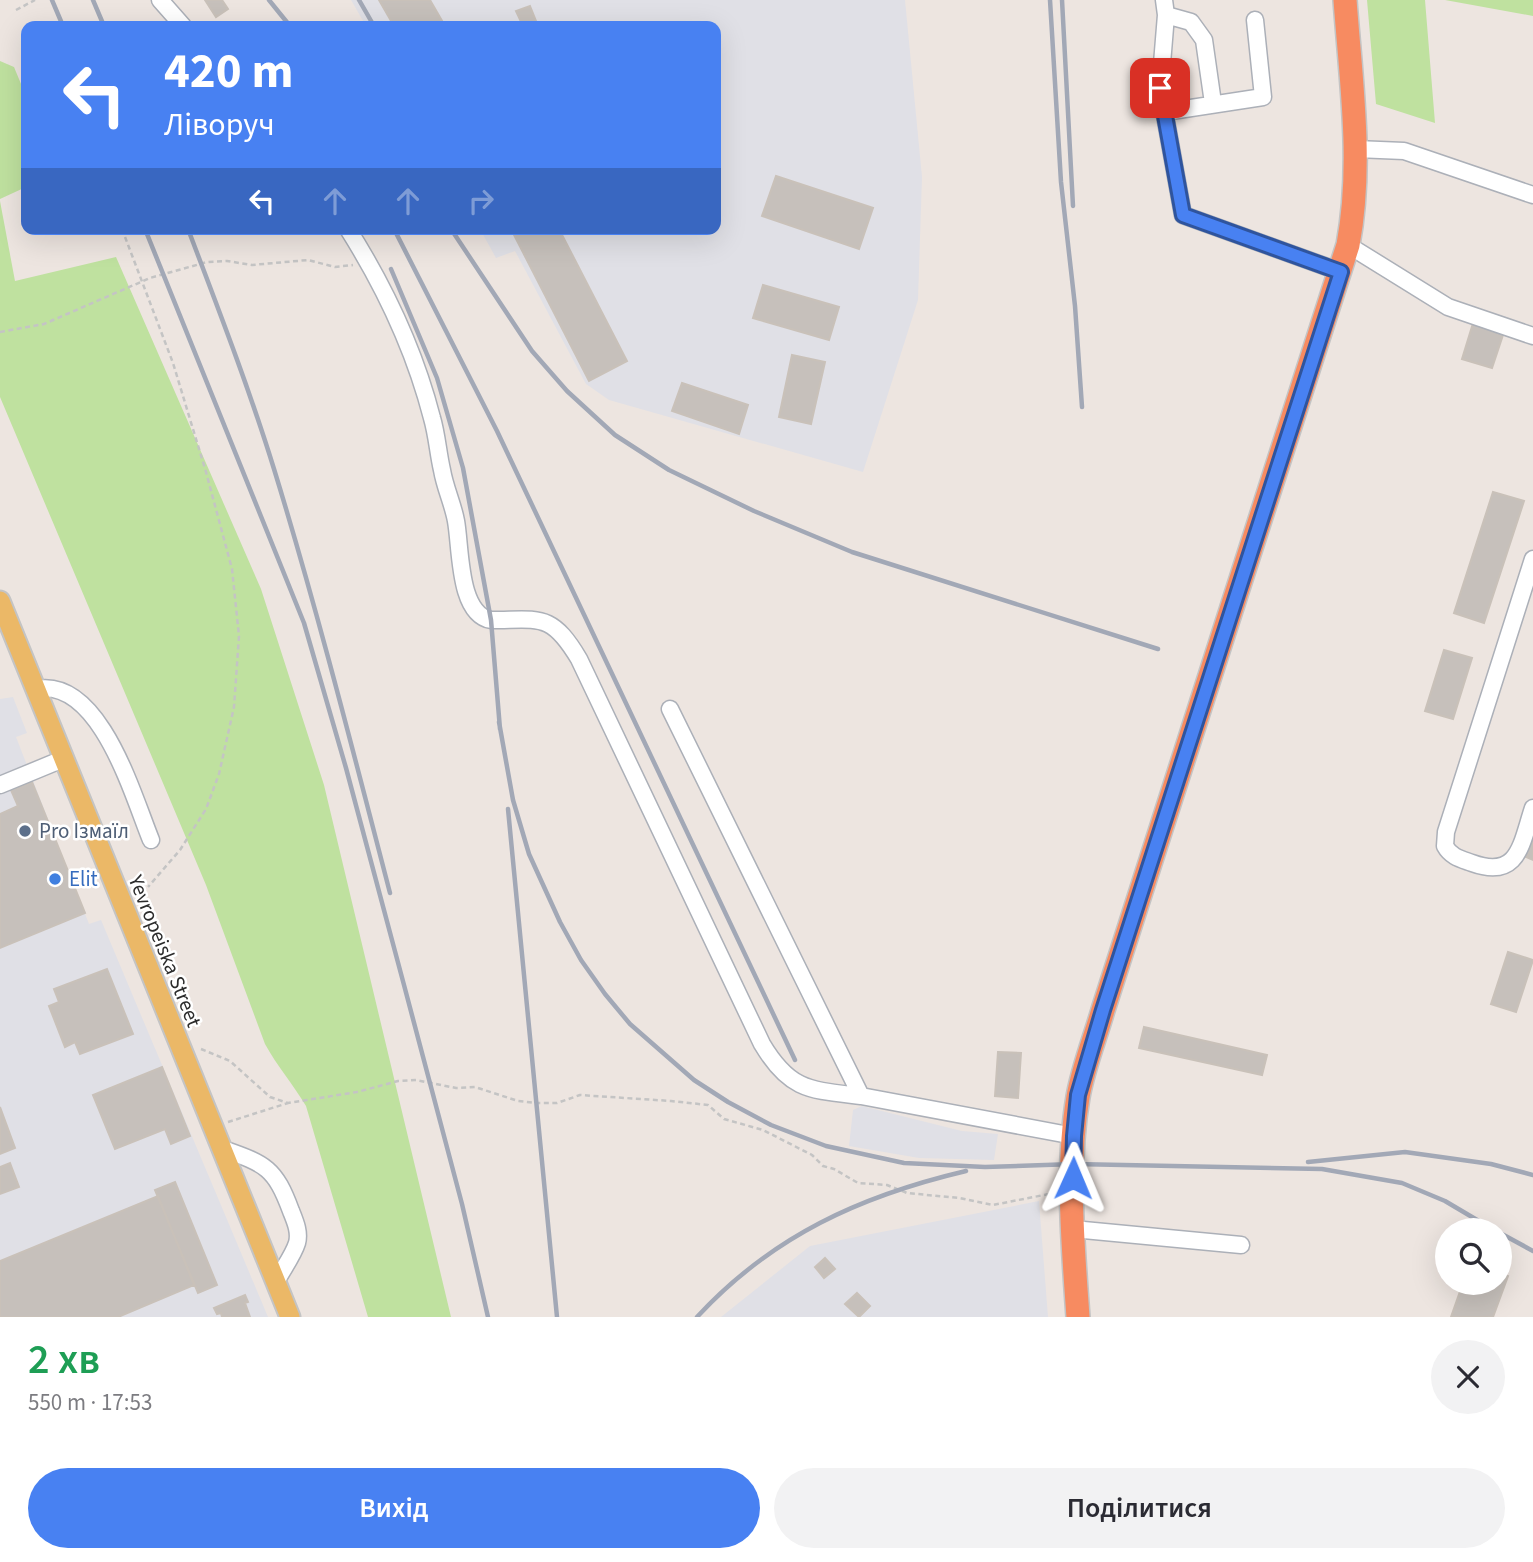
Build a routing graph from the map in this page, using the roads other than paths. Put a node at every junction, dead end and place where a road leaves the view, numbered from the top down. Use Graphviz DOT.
graph roads {
  1 [pos="160,0"];
  2 [pos="1345,0"];
  3 [pos="1165,7"];
  4 [pos="1255,20"];
  5 [pos="179,21"];
  6 [pos="1213,103"];
  7 [pos="1165,112"];
  8 [pos="1356,149"];
  9 [pos="1533,195"];
  10 [pos="352,235"];
  11 [pos="1348,245"];
  12 [pos="1341,272"];
  13 [pos="1533,336"];
  14 [pos="1533,559"];
  15 [pos="1,605"];
  16 [pos="37,689"];
  17 [pos="670,709"];
  18 [pos="63,759"];
  19 [pos="0,785"];
  20 [pos="1533,808"];
  21 [pos="151,840"];
  22 [pos="861,1096"];
  23 [pos="1074,1136"];
  24 [pos="223,1149"];
  25 [pos="1073,1228"];
  26 [pos="1241,1245"];
  27 [pos="276,1282"];
  28 [pos="290,1317"];
  29 [pos="1078,1317"];
  1 -- 5 [label="street"];
  2 -- 8 [label="highway"];
  3 -- 6 [label="street"];
  3 -- 7 [label="street"];
  4 -- 6 [label="street"];
  6 -- 7 [label="street"];
  7 -- 12 [label="street"];
  8 -- 9 [label="street"];
  8 -- 11 [label="highway"];
  10 -- 22 [label="street"];
  11 -- 12 [label="highway"];
  11 -- 13 [label="street"];
  12 -- 23 [label="highway"];
  14 -- 20 [label="street"];
  15 -- 16 [label="main road, Yevropeiska Street"];
  16 -- 18 [label="main road, Yevropeiska Street"];
  16 -- 21 [label="street"];
  17 -- 22 [label="street"];
  18 -- 19 [label="street"];
  18 -- 24 [label="main road, Yevropeiska Street"];
  22 -- 23 [label="street"];
  23 -- 25 [label="highway"];
  24 -- 27 [label="main road, Yevropeiska Street"];
  24 -- 27 [label="street"];
  25 -- 26 [label="street"];
  25 -- 29 [label="highway"];
  27 -- 28 [label="main road, Yevropeiska Street"];
}
